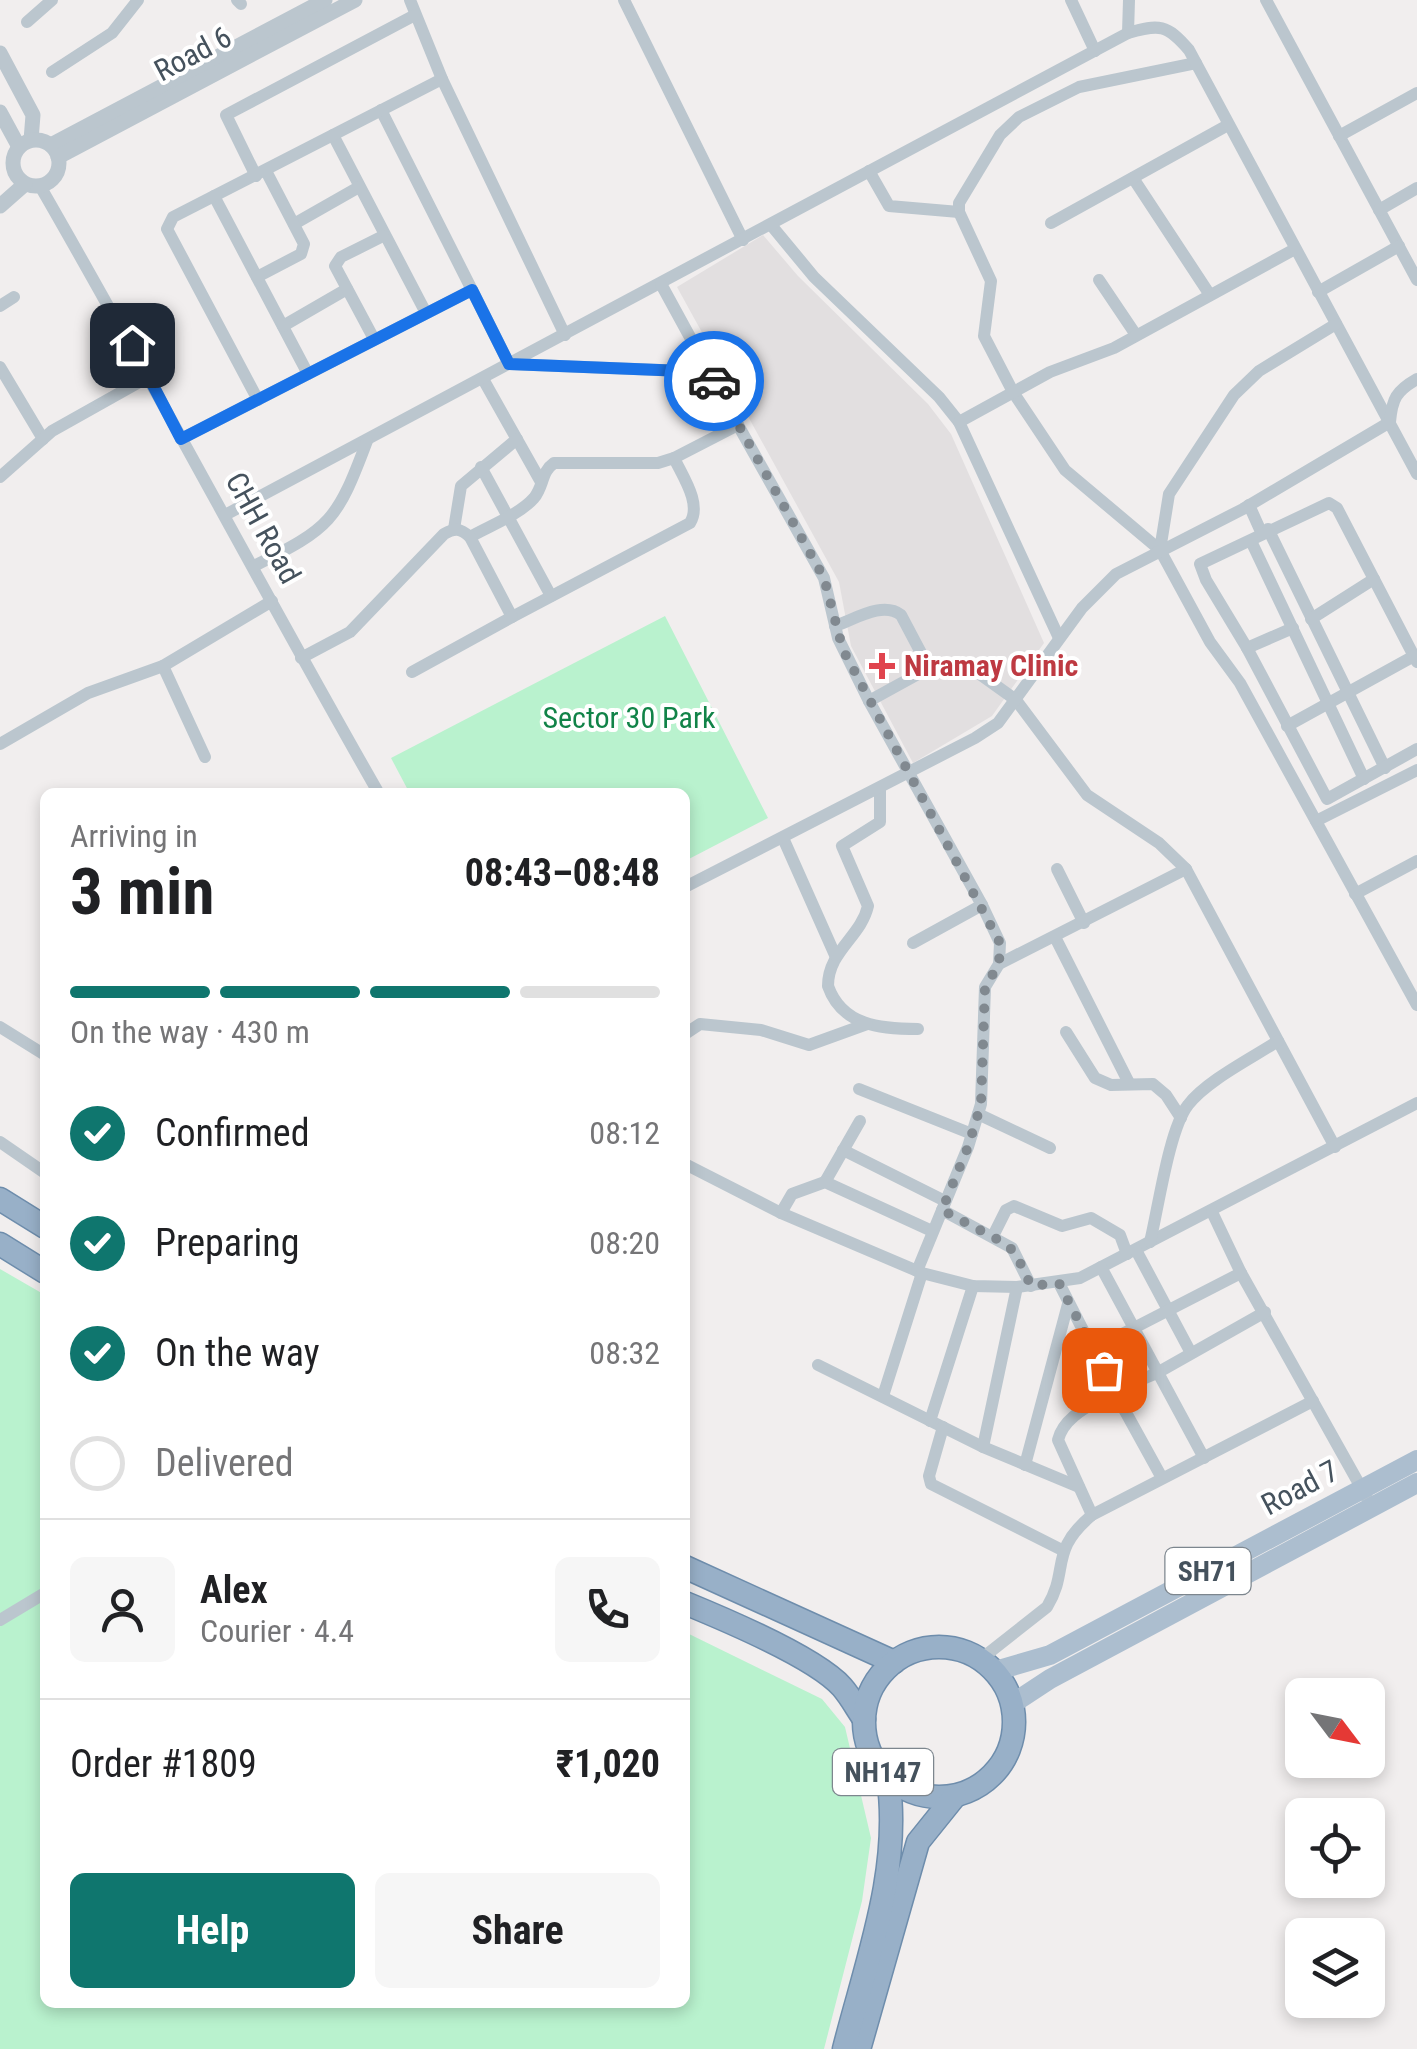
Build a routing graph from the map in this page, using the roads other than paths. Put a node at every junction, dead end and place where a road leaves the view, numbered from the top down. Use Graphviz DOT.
graph roads {
  1 [pos="52,0"];
  2 [pos="138,0"];
  3 [pos="325,0"];
  4 [pos="354,0"];
  5 [pos="410,0"];
  6 [pos="624,0"];
  7 [pos="1071,0"];
  8 [pos="1129,0"];
  9 [pos="1266,0"];
  10 [pos="415,16"];
  11 [pos="27,22"];
  12 [pos="1128,33"];
  13 [pos="1094,50"];
  14 [pos="0,53"];
  15 [pos="1196,63"];
  16 [pos="52,72"];
  17 [pos="442,78"];
  18 [pos="1417,93"];
  19 [pos="381,110"];
  20 [pos="0,112"];
  21 [pos="1228,125"];
  22 [pos="332,135"];
  23 [pos="1340,136"];
  24 [pos="25,144"];
  25 [pos="54,151"];
  26 [pos="869,171"];
  27 [pos="261,173"];
  28 [pos="1134,178"];
  29 [pos="26,181"];
  30 [pos="0,187"];
  31 [pos="359,188"];
  32 [pos="1417,188"];
  33 [pos="214,196"];
  34 [pos="0,206"];
  35 [pos="1379,210"];
  36 [pos="958,212"];
  37 [pos="1051,223"];
  38 [pos="294,224"];
  39 [pos="771,225"];
  40 [pos="383,236"];
  41 [pos="743,240"];
  42 [pos="1399,246"];
  43 [pos="1294,248"];
  44 [pos="256,277"];
  45 [pos="1416,277"];
  46 [pos="1099,280"];
  47 [pos="661,284"];
  48 [pos="347,289"];
  49 [pos="472,290"];
  50 [pos="1318,292"];
  51 [pos="1210,295"];
  52 [pos="14,297"];
  53 [pos="0,306"];
  54 [pos="426,313"];
  55 [pos="1336,324"];
  56 [pos="282,326"];
  57 [pos="565,335"];
  58 [pos="1136,336"];
  59 [pos="374,339"];
  60 [pos="509,364"];
  61 [pos="0,368"];
  62 [pos="709,372"];
  63 [pos="308,374"];
  64 [pos="150,376"];
  65 [pos="482,379"];
  66 [pos="1417,379"];
  67 [pos="1013,392"];
  68 [pos="258,400"];
  69 [pos="959,422"];
  70 [pos="1390,422"];
  71 [pos="738,425"];
  72 [pos="43,439"];
  73 [pos="181,439"];
  74 [pos="517,439"];
  75 [pos="367,441"];
  76 [pos="674,458"];
  77 [pos="481,467"];
  78 [pos="1417,474"];
  79 [pos="0,477"];
  80 [pos="541,482"];
  81 [pos="1249,506"];
  82 [pos="225,516"];
  83 [pos="507,516"];
  84 [pos="454,529"];
  85 [pos="1260,535"];
  86 [pos="470,537"];
  87 [pos="1160,550"];
  88 [pos="254,566"];
  89 [pos="1374,579"];
  90 [pos="552,596"];
  91 [pos="272,601"];
  92 [pos="512,617"];
  93 [pos="1311,619"];
  94 [pos="835,626"];
  95 [pos="1292,628"];
  96 [pos="1059,638"];
  97 [pos="1247,648"];
  98 [pos="301,658"];
  99 [pos="1415,659"];
  100 [pos="164,666"];
  101 [pos="929,668"];
  102 [pos="412,672"];
  103 [pos="1348,692"];
  104 [pos="1016,700"];
  105 [pos="869,701"];
  106 [pos="1328,704"];
  107 [pos="1287,726"];
  108 [pos="0,744"];
  109 [pos="1417,749"];
  110 [pos="205,757"];
  111 [pos="1417,770"];
  112 [pos="910,774"];
  113 [pos="1375,774"];
  114 [pos="376,788"];
  115 [pos="1382,788"];
  116 [pos="880,789"];
  117 [pos="1316,821"];
  118 [pos="783,838"];
  119 [pos="1417,861"];
  120 [pos="1057,868"];
  121 [pos="1186,869"];
  122 [pos="690,884"];
  123 [pos="1355,894"];
  124 [pos="982,905"];
  125 [pos="1084,922"];
  126 [pos="1055,937"];
  127 [pos="913,943"];
  128 [pos="835,955"];
  129 [pos="999,964"];
  130 [pos="1417,1005"];
  131 [pos="867,1024"];
  132 [pos="0,1028"];
  133 [pos="918,1029"];
  134 [pos="690,1031"];
  135 [pos="1066,1032"];
  136 [pos="1278,1041"];
  137 [pos="40,1051"];
  138 [pos="1129,1083"];
  139 [pos="859,1088"];
  140 [pos="1416,1105"];
  141 [pos="978,1114"];
  142 [pos="1180,1118"];
  143 [pos="860,1121"];
  144 [pos="972,1134"];
  145 [pos="0,1142"];
  146 [pos="1335,1147"];
  147 [pos="1050,1148"];
  148 [pos="844,1150"];
  149 [pos="690,1167"];
  150 [pos="40,1170"];
  151 [pos="825,1182"];
  152 [pos="0,1199"];
  153 [pos="943,1206"];
  154 [pos="1212,1212"];
  155 [pos="781,1213"];
  156 [pos="40,1224"];
  157 [pos="932,1232"];
  158 [pos="993,1236"];
  159 [pos="1150,1242"];
  160 [pos="0,1244"];
  161 [pos="1131,1252"];
  162 [pos="1101,1267"];
  163 [pos="40,1269"];
  164 [pos="919,1272"];
  165 [pos="1241,1274"];
  166 [pos="1059,1283"];
  167 [pos="973,1286"];
  168 [pos="1024,1286"];
  169 [pos="1068,1304"];
  170 [pos="1169,1310"];
  171 [pos="1264,1312"];
  172 [pos="1134,1328"];
  173 [pos="1093,1349"];
  174 [pos="1191,1353"];
  175 [pos="818,1365"];
  176 [pos="1158,1373"];
  177 [pos="1114,1391"];
  178 [pos="884,1396"];
  179 [pos="1313,1401"];
  180 [pos="936,1424"];
  181 [pos="983,1447"];
  182 [pos="1204,1458"];
  183 [pos="1417,1460"];
  184 [pos="1025,1466"];
  185 [pos="1162,1478"];
  186 [pos="1417,1482"];
  187 [pos="1079,1487"];
  188 [pos="1367,1498"];
  189 [pos="1092,1516"];
  190 [pos="1062,1550"];
  191 [pos="690,1570"];
  192 [pos="40,1596"];
  193 [pos="690,1604"];
  194 [pos="0,1620"];
  195 [pos="894,1662"];
  196 [pos="988,1665"];
  197 [pos="1012,1704"];
  198 [pos="864,1719"];
  199 [pos="888,1778"];
  200 [pos="954,1796"];
  201 [pos="844,2049"];
  202 [pos="860,2049"];
  1 -- 11 [label="street"];
  2 -- 16 [label="street"];
  3 -- 25 [label="street, Road 6"];
  4 -- 25 [label="street, Road 6"];
  5 -- 10 [label="street"];
  6 -- 41 [label="street"];
  7 -- 13 [label="street"];
  8 -- 12 [label="street"];
  9 -- 23 [label="street"];
  10 -- 17 [label="street"];
  10 -- 27 [label="street"];
  12 -- 13 [label="street"];
  12 -- 15 [label="street"];
  13 -- 26 [label="street"];
  14 -- 24 [label="street"];
  15 -- 21 [label="street"];
  15 -- 36 [label="street"];
  17 -- 19 [label="street"];
  17 -- 57 [label="street"];
  18 -- 23 [label="street"];
  19 -- 22 [label="street"];
  19 -- 49 [label="street"];
  20 -- 24 [label="street"];
  21 -- 28 [label="street"];
  21 -- 43 [label="street"];
  22 -- 27 [label="street"];
  22 -- 31 [label="street"];
  23 -- 35 [label="street"];
  24 -- 25 [label="street"];
  24 -- 29 [label="street"];
  25 -- 29 [label="street"];
  26 -- 36 [label="street"];
  26 -- 39 [label="street"];
  27 -- 33 [label="street"];
  27 -- 38 [label="street"];
  28 -- 37 [label="street"];
  28 -- 51 [label="street"];
  29 -- 30 [label="street"];
  29 -- 34 [label="street"];
  29 -- 64 [label="street, CHH Road"];
  31 -- 38 [label="street"];
  31 -- 40 [label="street"];
  32 -- 35 [label="street"];
  33 -- 44 [label="street"];
  33 -- 68 [label="street"];
  35 -- 42 [label="street"];
  36 -- 67 [label="street"];
  38 -- 44 [label="street"];
  39 -- 41 [label="street"];
  39 -- 69 [label="street"];
  40 -- 48 [label="street"];
  40 -- 54 [label="street"];
  41 -- 47 [label="street"];
  42 -- 45 [label="street"];
  42 -- 50 [label="street"];
  43 -- 50 [label="street"];
  43 -- 51 [label="street"];
  44 -- 56 [label="street"];
  46 -- 58 [label="street"];
  47 -- 57 [label="street"];
  47 -- 62 [label="street"];
  48 -- 56 [label="street"];
  48 -- 59 [label="street"];
  49 -- 54 [label="street"];
  49 -- 60 [label="street"];
  50 -- 55 [label="street"];
  51 -- 58 [label="street"];
  52 -- 53 [label="street"];
  54 -- 59 [label="street"];
  55 -- 70 [label="street"];
  55 -- 87 [label="street"];
  56 -- 63 [label="street"];
  57 -- 60 [label="street"];
  58 -- 67 [label="street"];
  59 -- 63 [label="street"];
  60 -- 62 [label="street"];
  60 -- 65 [label="street"];
  61 -- 72 [label="street"];
  62 -- 71 [label="street"];
  63 -- 68 [label="street"];
  64 -- 72 [label="street"];
  64 -- 73 [label="street, CHH Road"];
  65 -- 74 [label="street"];
  65 -- 75 [label="street"];
  66 -- 70 [label="street"];
  67 -- 69 [label="street"];
  67 -- 87 [label="street"];
  68 -- 73 [label="street"];
  69 -- 96 [label="street"];
  70 -- 78 [label="street"];
  70 -- 81 [label="street"];
  71 -- 76 [label="street"];
  71 -- 94 [label="street"];
  72 -- 79 [label="street"];
  73 -- 82 [label="street, CHH Road"];
  74 -- 77 [label="street"];
  74 -- 80 [label="street"];
  75 -- 82 [label="street"];
  75 -- 88 [label="street"];
  76 -- 80 [label="street"];
  76 -- 90 [label="street"];
  77 -- 83 [label="street"];
  77 -- 84 [label="street"];
  80 -- 83 [label="street"];
  81 -- 85 [label="street"];
  81 -- 87 [label="street"];
  82 -- 88 [label="street, CHH Road"];
  83 -- 86 [label="street"];
  83 -- 90 [label="street"];
  84 -- 86 [label="street"];
  84 -- 98 [label="street"];
  85 -- 89 [label="street"];
  85 -- 93 [label="street"];
  85 -- 95 [label="street"];
  85 -- 97 [label="street"];
  86 -- 92 [label="street"];
  87 -- 96 [label="street"];
  87 -- 117 [label="street"];
  88 -- 91 [label="street, CHH Road"];
  89 -- 93 [label="street"];
  89 -- 99 [label="street"];
  90 -- 92 [label="street"];
  91 -- 98 [label="street, CHH Road"];
  91 -- 100 [label="street"];
  92 -- 102 [label="street"];
  93 -- 103 [label="street"];
  94 -- 101 [label="street"];
  94 -- 105 [label="street"];
  95 -- 97 [label="street"];
  95 -- 106 [label="street"];
  96 -- 104 [label="street"];
  97 -- 107 [label="street"];
  98 -- 114 [label="street, CHH Road"];
  99 -- 103 [label="street"];
  100 -- 108 [label="street"];
  100 -- 110 [label="street"];
  101 -- 104 [label="street"];
  101 -- 105 [label="street"];
  103 -- 106 [label="street"];
  103 -- 113 [label="street"];
  104 -- 112 [label="street"];
  104 -- 121 [label="street"];
  105 -- 112 [label="street"];
  106 -- 107 [label="street"];
  106 -- 113 [label="street"];
  107 -- 113 [label="street"];
  109 -- 113 [label="street"];
  111 -- 115 [label="street"];
  112 -- 116 [label="street"];
  112 -- 124 [label="street"];
  113 -- 115 [label="street"];
  115 -- 117 [label="street"];
  116 -- 118 [label="street"];
  116 -- 128 [label="street"];
  117 -- 123 [label="street"];
  118 -- 122 [label="street"];
  118 -- 128 [label="street"];
  119 -- 123 [label="street"];
  120 -- 125 [label="street"];
  121 -- 125 [label="street"];
  121 -- 136 [label="street"];
  123 -- 130 [label="street"];
  124 -- 127 [label="street"];
  124 -- 129 [label="street"];
  125 -- 126 [label="street"];
  126 -- 129 [label="street"];
  126 -- 138 [label="street"];
  128 -- 131 [label="street"];
  129 -- 141 [label="street"];
  131 -- 133 [label="street"];
  131 -- 134 [label="street"];
  132 -- 137 [label="street"];
  135 -- 138 [label="street"];
  136 -- 142 [label="street"];
  136 -- 146 [label="street"];
  138 -- 142 [label="street"];
  139 -- 144 [label="street"];
  140 -- 146 [label="street"];
  141 -- 144 [label="street"];
  141 -- 147 [label="street"];
  142 -- 159 [label="street"];
  143 -- 148 [label="street"];
  144 -- 153 [label="street"];
  145 -- 150 [label="street"];
  146 -- 154 [label="street"];
  148 -- 151 [label="street"];
  148 -- 153 [label="street"];
  149 -- 155 [label="street"];
  151 -- 155 [label="street"];
  151 -- 157 [label="street"];
  152 -- 156 [label="highway"];
  153 -- 157 [label="street"];
  153 -- 158 [label="street"];
  154 -- 159 [label="street"];
  154 -- 165 [label="street"];
  155 -- 164 [label="street"];
  157 -- 164 [label="street"];
  158 -- 161 [label="street"];
  158 -- 168 [label="street"];
  159 -- 161 [label="street"];
  160 -- 163 [label="highway"];
  161 -- 162 [label="street"];
  161 -- 170 [label="street"];
  162 -- 166 [label="street"];
  162 -- 172 [label="street"];
  164 -- 167 [label="street"];
  164 -- 178 [label="street"];
  165 -- 170 [label="street"];
  165 -- 171 [label="street"];
  166 -- 168 [label="street"];
  166 -- 169 [label="street"];
  167 -- 168 [label="street"];
  167 -- 180 [label="street"];
  168 -- 181 [label="street"];
  169 -- 173 [label="street"];
  169 -- 184 [label="street"];
  170 -- 172 [label="street"];
  170 -- 174 [label="street"];
  171 -- 174 [label="street"];
  171 -- 179 [label="street"];
  172 -- 173 [label="street"];
  172 -- 176 [label="street"];
  173 -- 177 [label="street"];
  174 -- 176 [label="street"];
  175 -- 178 [label="street"];
  176 -- 177 [label="street"];
  176 -- 182 [label="street"];
  177 -- 185 [label="street"];
  177 -- 187 [label="street"];
  178 -- 180 [label="street"];
  179 -- 182 [label="street"];
  179 -- 188 [label="street"];
  180 -- 181 [label="street"];
  180 -- 190 [label="street"];
  181 -- 184 [label="street"];
  182 -- 185 [label="street"];
  183 -- 188 [label="main road, Road 7 / SH71"];
  184 -- 187 [label="street"];
  185 -- 189 [label="street"];
  186 -- 188 [label="main road, Road 7 / SH71"];
  187 -- 189 [label="street"];
  188 -- 196 [label="main road, Road 7 / SH71"];
  188 -- 197 [label="main road, Road 7 / SH71"];
  189 -- 190 [label="street"];
  190 -- 196 [label="street"];
  191 -- 195 [label="highway"];
  192 -- 194 [label="street"];
  193 -- 198 [label="highway, NH147"];
  195 -- 196 [label="highway"];
  195 -- 198 [label="highway, NH147"];
  196 -- 197 [label="highway"];
  197 -- 200 [label="highway, NH147"];
  198 -- 199 [label="highway, NH147"];
  199 -- 200 [label="highway, NH147"];
  199 -- 201 [label="highway, NH147"];
  200 -- 202 [label="highway, NH147"];
}
